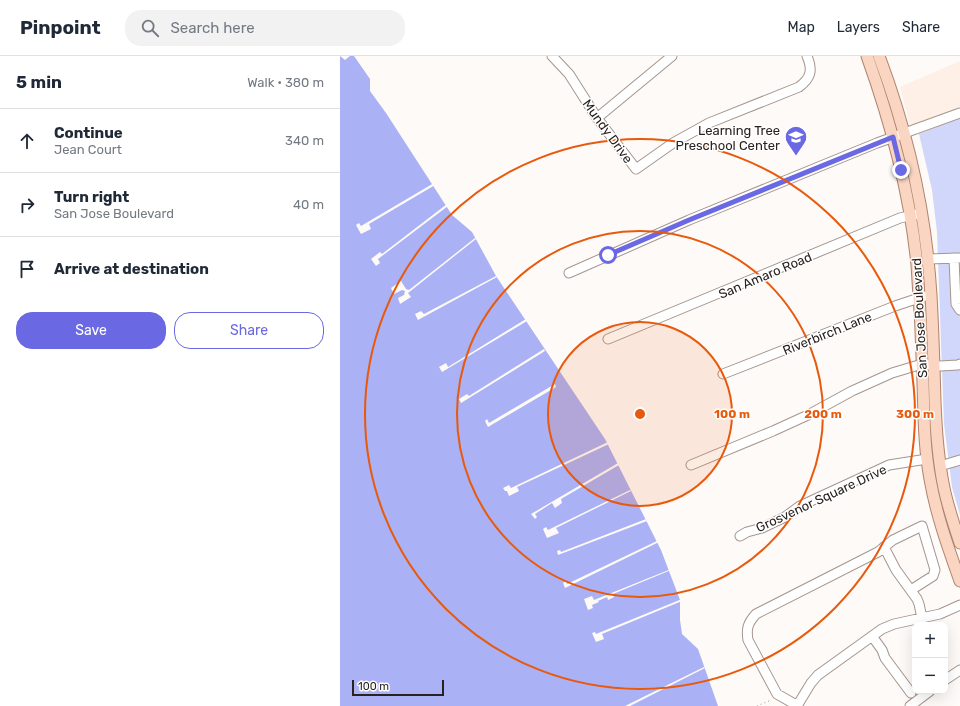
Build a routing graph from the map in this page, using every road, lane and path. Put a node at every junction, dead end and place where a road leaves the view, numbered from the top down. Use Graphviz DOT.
graph roads {
  1 [pos="552,56"];
  2 [pos="672,56"];
  3 [pos="807,56"];
  4 [pos="867,56"];
  5 [pos="879,56"];
  6 [pos="960,113"];
  7 [pos="597,118"];
  8 [pos="905,132"];
  9 [pos="893,137"];
  10 [pos="922,213"];
  11 [pos="910,216"];
  12 [pos="957,258"];
  13 [pos="928,259"];
  14 [pos="568,273"];
  15 [pos="931,295"];
  16 [pos="919,298"];
  17 [pos="960,310"];
  18 [pos="608,339"];
  19 [pos="922,364"];
  20 [pos="960,364"];
  21 [pos="934,365"];
  22 [pos="723,374"];
  23 [pos="927,459"];
  24 [pos="960,460"];
  25 [pos="691,465"];
  26 [pos="940,466"];
  27 [pos="740,536"];
  28 [pos="960,543"];
  29 [pos="884,546"];
  30 [pos="960,581"];
  31 [pos="911,590"];
  32 [pos="960,605"];
  33 [pos="922,618"];
  34 [pos="872,636"];
  35 [pos="960,670"];
  36 [pos="948,678"];
  37 [pos="911,694"];
  38 [pos="926,694"];
  39 [pos="772,699"];
  40 [pos="757,706"];
  41 [pos="798,706"];
  42 [pos="910,706"];
  1 -- 7 [label="street, Mundy Drive"];
  2 -- 7 [label="street"];
  3 -- 7 [label="street, Mundy Drive"];
  4 -- 9 [label="main road, San Jose Boulevard"];
  5 -- 8 [label="main road, San Jose Boulevard"];
  6 -- 8 [label="street"];
  8 -- 9 [label="street"];
  8 -- 10 [label="main road, San Jose Boulevard"];
  9 -- 11 [label="main road, San Jose Boulevard"];
  9 -- 14 [label="street"];
  10 -- 11 [label="street, San Amaro Road"];
  10 -- 13 [label="main road, San Jose Boulevard"];
  11 -- 16 [label="main road, San Jose Boulevard"];
  11 -- 18 [label="street, San Amaro Road"];
  12 -- 13 [label="street"];
  12 -- 17 [label="street"];
  13 -- 15 [label="main road, San Jose Boulevard"];
  15 -- 16 [label="street, Riverbirch Lane"];
  15 -- 21 [label="main road, San Jose Boulevard"];
  16 -- 19 [label="main road, San Jose Boulevard"];
  16 -- 22 [label="street, Riverbirch Lane"];
  19 -- 21 [label="street"];
  19 -- 23 [label="main road, San Jose Boulevard"];
  19 -- 25 [label="street"];
  20 -- 21 [label="street"];
  21 -- 26 [label="main road, San Jose Boulevard"];
  23 -- 27 [label="street, Grosvenor Square Drive"];
  23 -- 30 [label="main road, San Jose Boulevard"];
  24 -- 26 [label="street"];
  26 -- 28 [label="main road, San Jose Boulevard"];
  29 -- 31 [label="street"];
  29 -- 31 [label="street"];
  29 -- 41 [label="street"];
  31 -- 33 [label="street"];
  32 -- 33 [label="street"];
  33 -- 34 [label="street"];
  34 -- 37 [label="street"];
  34 -- 41 [label="street"];
  35 -- 36 [label="street"];
  38 -- 42 [label="street"];
  39 -- 40 [label="path"];
}
